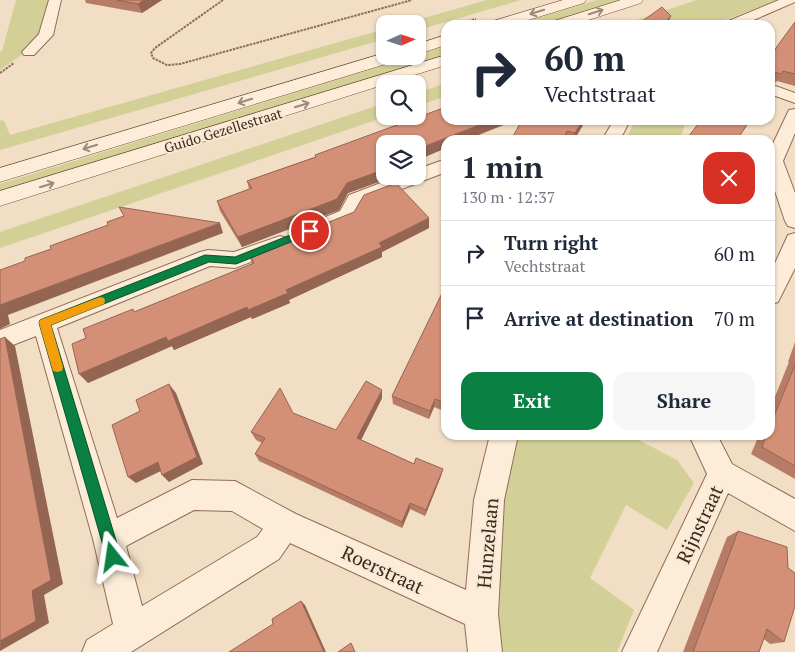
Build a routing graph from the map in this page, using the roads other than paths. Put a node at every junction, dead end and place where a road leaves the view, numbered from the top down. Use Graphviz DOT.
graph roads {
  1 [pos="55,0"];
  2 [pos="579,0"];
  3 [pos="636,0"];
  4 [pos="790,0"];
  5 [pos="776,5"];
  6 [pos="795,12"];
  7 [pos="513,20"];
  8 [pos="573,20"];
  9 [pos="742,20"];
  10 [pos="441,42"];
  11 [pos="426,46"];
  12 [pos="29,52"];
  13 [pos="376,61"];
  14 [pos="441,62"];
  15 [pos="775,91"];
  16 [pos="795,98"];
  17 [pos="795,114"];
  18 [pos="775,159"];
  19 [pos="775,164"];
  20 [pos="441,167"];
  21 [pos="426,173"];
  22 [pos="0,174"];
  23 [pos="394,185"];
  24 [pos="0,200"];
  25 [pos="795,221"];
  26 [pos="795,240"];
  27 [pos="775,286"];
  28 [pos="44,323"];
  29 [pos="0,340"];
  30 [pos="503,440"];
  31 [pos="705,440"];
  32 [pos="722,474"];
  33 [pos="795,516"];
  34 [pos="285,524"];
  35 [pos="108,539"];
  36 [pos="481,614"];
  37 [pos="132,631"];
  38 [pos="99,652"];
  39 [pos="485,652"];
  40 [pos="640,652"];
  1 -- 12 [label="street"];
  2 -- 7 [label="main road, one-way"];
  8 -- 3 [label="main road, one-way"];
  4 -- 5 [label="street"];
  5 -- 6 [label="street"];
  5 -- 9 [label="street"];
  10 -- 11 [label="main road"];
  13 -- 22 [label="main road, Guido Gezellestraat, one-way"];
  24 -- 14 [label="main road, Guido Gezellestraat, one-way"];
  15 -- 16 [label="street"];
  17 -- 18 [label="street"];
  19 -- 25 [label="street"];
  20 -- 21 [label="street"];
  23 -- 28 [label="street"];
  26 -- 27 [label="street"];
  28 -- 29 [label="street"];
  28 -- 35 [label="street"];
  30 -- 36 [label="street, Hunzelaan"];
  31 -- 32 [label="street"];
  32 -- 33 [label="street, Rijnstraat"];
  32 -- 40 [label="street, Rijnstraat"];
  34 -- 35 [label="street, Roerstraat"];
  34 -- 36 [label="street, Roerstraat"];
  34 -- 37 [label="street"];
  35 -- 37 [label="street"];
  36 -- 39 [label="street, Hunzelaan"];
  37 -- 38 [label="street"];
}
